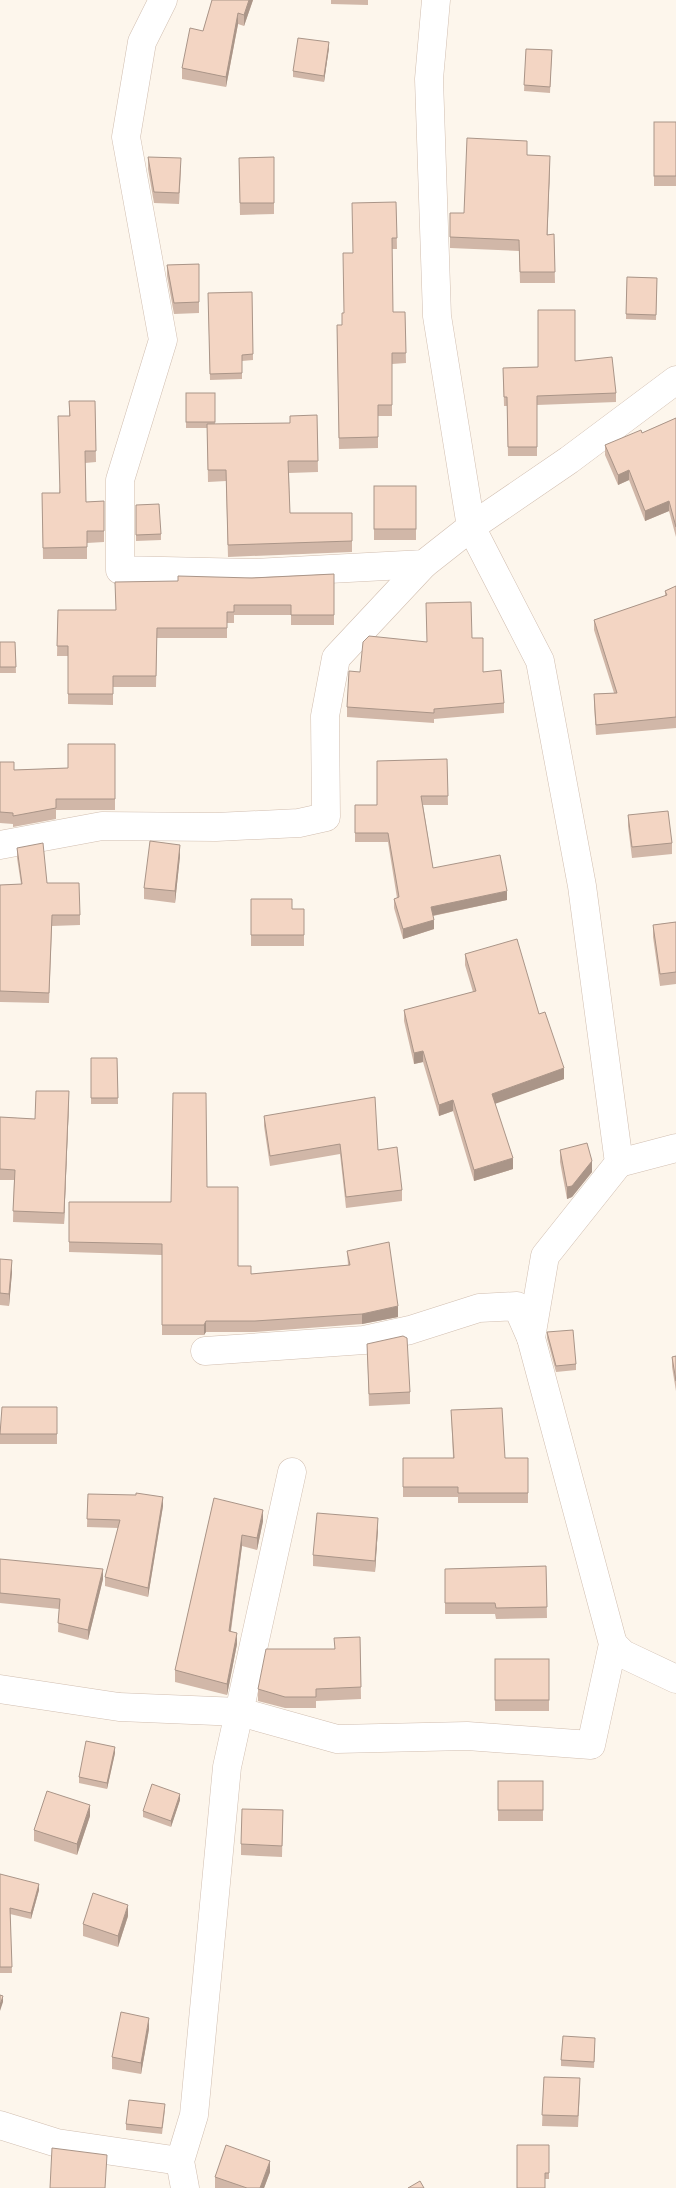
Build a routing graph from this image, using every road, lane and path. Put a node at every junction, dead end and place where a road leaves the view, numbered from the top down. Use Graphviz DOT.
graph roads {
  1 [pos="163,0"];
  2 [pos="436,0"];
  3 [pos="676,380"];
  4 [pos="471,527"];
  5 [pos="424,564"];
  6 [pos="0,845"];
  7 [pos="676,1148"];
  8 [pos="619,1162"];
  9 [pos="531,1338"];
  10 [pos="205,1351"];
  11 [pos="292,1472"];
  12 [pos="613,1644"];
  13 [pos="676,1678"];
  14 [pos="0,1689"];
  15 [pos="240,1712"];
  16 [pos="0,2125"];
  17 [pos="180,2161"];
  18 [pos="185,2188"];
  1 -- 5 [label="street"];
  2 -- 4 [label="street"];
  3 -- 4 [label="street"];
  4 -- 5 [label="street"];
  4 -- 8 [label="street"];
  5 -- 6 [label="street"];
  7 -- 8 [label="street"];
  8 -- 9 [label="street"];
  9 -- 10 [label="street"];
  9 -- 12 [label="street"];
  11 -- 15 [label="street"];
  12 -- 13 [label="street"];
  12 -- 15 [label="street"];
  14 -- 15 [label="street"];
  15 -- 17 [label="street"];
  16 -- 17 [label="street"];
  17 -- 18 [label="street"];
}
